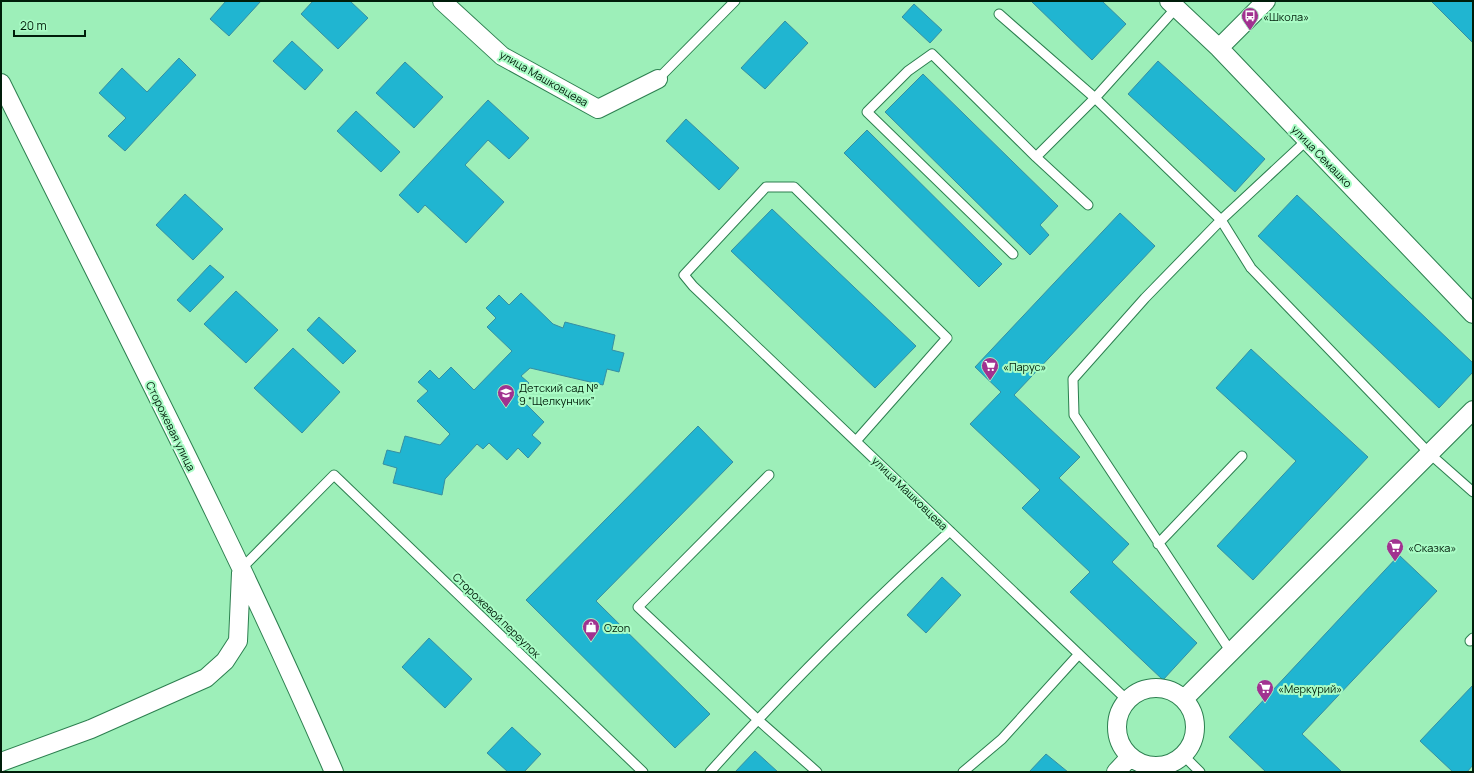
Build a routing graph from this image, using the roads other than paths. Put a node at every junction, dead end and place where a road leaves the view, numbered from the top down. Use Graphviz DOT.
graph roads {
  1 [pos="442,1"];
  2 [pos="734,1"];
  3 [pos="1266,1"];
  4 [pos="1172,5"];
  5 [pos="999,14"];
  6 [pos="1219,48"];
  7 [pos="658,79"];
  8 [pos="1,83"];
  9 [pos="1096,98"];
  10 [pos="1307,140"];
  11 [pos="1036,157"];
  12 [pos="1088,205"];
  13 [pos="1221,220"];
  14 [pos="1013,254"];
  15 [pos="1473,314"];
  16 [pos="1473,410"];
  17 [pos="856,441"];
  18 [pos="1430,454"];
  19 [pos="1242,456"];
  20 [pos="769,475"];
  21 [pos="1473,492"];
  22 [pos="950,531"];
  23 [pos="1158,544"];
  24 [pos="241,569"];
  25 [pos="1231,652"];
  26 [pos="1079,654"];
  27 [pos="1184,699"];
  28 [pos="1127,700"];
  29 [pos="757,719"];
  30 [pos="1183,755"];
  31 [pos="1130,757"];
  32 [pos="1,762"];
  33 [pos="334,772"];
  34 [pos="643,772"];
  35 [pos="710,772"];
  36 [pos="817,772"];
  37 [pos="962,772"];
  38 [pos="1116,772"];
  39 [pos="1200,772"];
  1 -- 7 [label="street, улица Машковцева"];
  2 -- 7 [label="lane"];
  3 -- 6 [label="street"];
  4 -- 6 [label="street, улица Семашко"];
  4 -- 9 [label="lane"];
  5 -- 9 [label="lane"];
  6 -- 10 [label="street, улица Семашко"];
  8 -- 24 [label="street, Сторожевая улица"];
  9 -- 11 [label="lane"];
  9 -- 13 [label="lane"];
  10 -- 13 [label="lane"];
  10 -- 15 [label="street, улица Семашко"];
  11 -- 12 [label="lane"];
  11 -- 14 [label="lane"];
  13 -- 18 [label="lane"];
  13 -- 23 [label="lane"];
  16 -- 18 [label="street"];
  17 -- 17 [label="lane, улица Машковцева"];
  17 -- 22 [label="lane, улица Машковцева"];
  18 -- 21 [label="lane"];
  18 -- 25 [label="street"];
  19 -- 23 [label="lane"];
  20 -- 29 [label="lane"];
  22 -- 26 [label="lane, улица Машковцева"];
  22 -- 29 [label="lane"];
  23 -- 25 [label="lane"];
  24 -- 32 [label="street"];
  24 -- 33 [label="street, Сторожевая улица"];
  24 -- 34 [label="lane, Сторожевой переулок"];
  25 -- 27 [label="street"];
  26 -- 28 [label="lane, улица Машковцева"];
  26 -- 37 [label="lane"];
  27 -- 28 [label="street"];
  27 -- 30 [label="street"];
  28 -- 31 [label="street"];
  29 -- 35 [label="lane"];
  29 -- 36 [label="lane"];
  30 -- 31 [label="street"];
  30 -- 39 [label="lane"];
  31 -- 38 [label="street"];
}
